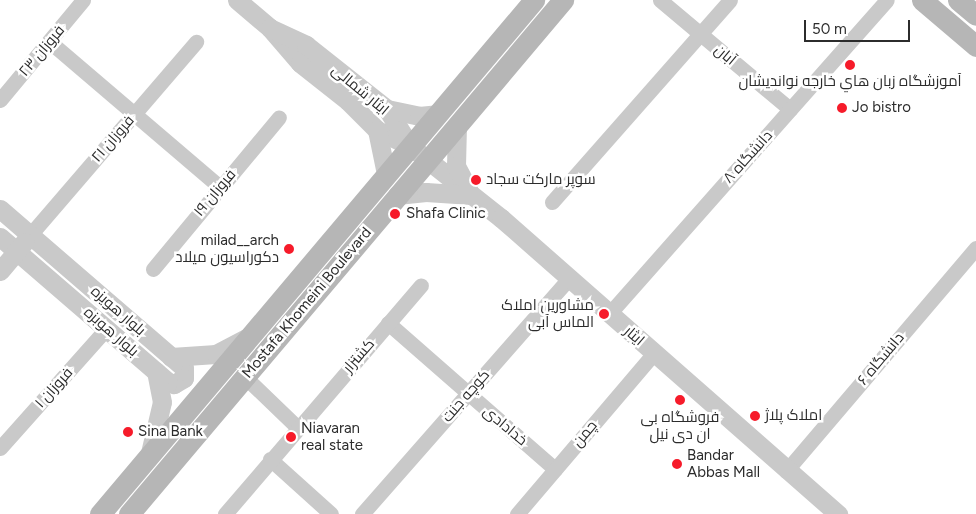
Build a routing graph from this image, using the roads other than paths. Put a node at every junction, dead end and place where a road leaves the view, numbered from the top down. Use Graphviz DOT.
graph roads {
  1 [pos="83,0"];
  2 [pos="237,0"];
  3 [pos="534,0"];
  4 [pos="563,0"];
  5 [pos="660,0"];
  6 [pos="730,0"];
  7 [pos="887,0"];
  8 [pos="922,0"];
  9 [pos="958,0"];
  10 [pos="976,15"];
  11 [pos="270,28"];
  12 [pos="701,34"];
  13 [pos="50,42"];
  14 [pos="196,42"];
  15 [pos="976,46"];
  16 [pos="0,100"];
  17 [pos="387,109"];
  18 [pos="790,109"];
  19 [pos="134,114"];
  20 [pos="437,114"];
  21 [pos="279,118"];
  22 [pos="457,125"];
  23 [pos="377,130"];
  24 [pos="410,146"];
  25 [pos="427,160"];
  26 [pos="386,174"];
  27 [pos="220,187"];
  28 [pos="397,195"];
  29 [pos="471,195"];
  30 [pos="552,202"];
  31 [pos="0,209"];
  32 [pos="30,235"];
  33 [pos="0,238"];
  34 [pos="976,248"];
  35 [pos="16,251"];
  36 [pos="153,269"];
  37 [pos="0,270"];
  38 [pos="569,278"];
  39 [pos="421,285"];
  40 [pos="609,314"];
  41 [pos="388,323"];
  42 [pos="107,328"];
  43 [pos="252,334"];
  44 [pos="654,353"];
  45 [pos="171,357"];
  46 [pos="156,372"];
  47 [pos="246,378"];
  48 [pos="467,395"];
  49 [pos="297,427"];
  50 [pos="0,448"];
  51 [pos="149,455"];
  52 [pos="270,459"];
  53 [pos="555,469"];
  54 [pos="786,471"];
  55 [pos="100,514"];
  56 [pos="129,514"];
  57 [pos="225,514"];
  58 [pos="331,514"];
  59 [pos="362,514"];
  60 [pos="517,514"];
  61 [pos="838,514"];
  1 -- 13 [label="street, فروزان ۲۳"];
  2 -- 11 [label="street, ایثار شمالی"];
  3 -- 20 [label="main road, Mostafa Khomeini Boulevard"];
  4 -- 22 [label="main road, Mostafa Khomeini Boulevard"];
  5 -- 12 [label="street, آبان"];
  6 -- 12 [label="street"];
  7 -- 18 [label="street, دانشگاه ۸"];
  8 -- 15 [label="main road"];
  9 -- 10 [label="main road"];
  11 -- 17 [label="street, ایثار شمالی"];
  11 -- 23 [label="street, ایثار شمالی"];
  12 -- 18 [label="street, آبان"];
  12 -- 30 [label="street"];
  13 -- 16 [label="street, فروزان ۲۳"];
  13 -- 19 [label="street"];
  14 -- 19 [label="street, فروزان ۲۱"];
  17 -- 20 [label="street"];
  17 -- 24 [label="street, ایثار شمالی"];
  18 -- 40 [label="street, دانشگاه ۸"];
  19 -- 27 [label="street"];
  19 -- 32 [label="street, فروزان ۲۱"];
  20 -- 24 [label="main road, Mostafa Khomeini Boulevard"];
  21 -- 27 [label="street, فروزان ۱۹"];
  22 -- 25 [label="main road, Mostafa Khomeini Boulevard"];
  22 -- 29 [label="street"];
  23 -- 24 [label="street, ایثار شمالی"];
  23 -- 26 [label="street"];
  24 -- 25 [label="street, ایثار"];
  24 -- 26 [label="main road, Mostafa Khomeini Boulevard"];
  25 -- 28 [label="main road, Mostafa Khomeini Boulevard"];
  25 -- 29 [label="street, ایثار"];
  26 -- 43 [label="main road, Mostafa Khomeini Boulevard"];
  27 -- 36 [label="street, فروزان ۱۹"];
  28 -- 29 [label="street"];
  28 -- 47 [label="main road, Mostafa Khomeini Boulevard"];
  29 -- 38 [label="street, ایثار"];
  31 -- 32 [label="street, بلوار هویزه"];
  32 -- 35 [label="street"];
  32 -- 45 [label="street, بلوار هویزه"];
  33 -- 35 [label="street, بلوار هوبزه"];
  34 -- 54 [label="street, دانشگاه ۶"];
  35 -- 37 [label="street"];
  35 -- 42 [label="street, بلوار هوبزه"];
  38 -- 40 [label="street, ایثار"];
  38 -- 48 [label="street, کوچه جنت"];
  39 -- 41 [label="street, کشتزار"];
  40 -- 44 [label="street, ایثار"];
  41 -- 48 [label="street, خدادادی"];
  41 -- 49 [label="street, کشتزار"];
  42 -- 46 [label="street, بلوار هوبزه"];
  42 -- 50 [label="street, فروزان ۱"];
  43 -- 45 [label="street"];
  43 -- 51 [label="main road, Mostafa Khomeini Boulevard"];
  44 -- 53 [label="street, چمن"];
  44 -- 54 [label="street, ایثار"];
  45 -- 46 [label="street, بلوار هویزه"];
  46 -- 51 [label="street"];
  47 -- 49 [label="street"];
  47 -- 56 [label="main road, Mostafa Khomeini Boulevard"];
  48 -- 53 [label="street, خدادادی"];
  48 -- 59 [label="street, کوچه جنت"];
  49 -- 52 [label="street, کشتزار"];
  51 -- 55 [label="main road, Mostafa Khomeini Boulevard"];
  52 -- 57 [label="street, کشتزار"];
  52 -- 58 [label="street"];
  53 -- 60 [label="street, چمن"];
  54 -- 61 [label="street, ایثار"];
}
